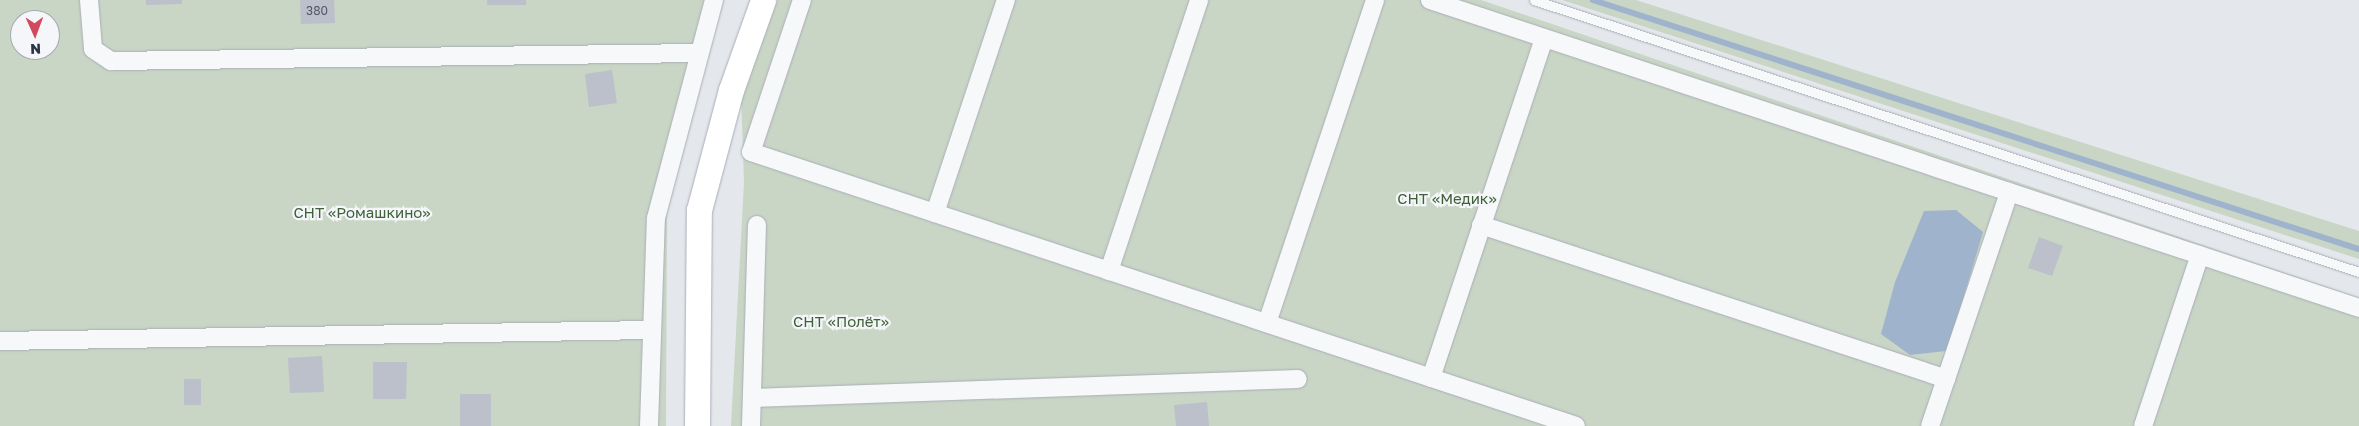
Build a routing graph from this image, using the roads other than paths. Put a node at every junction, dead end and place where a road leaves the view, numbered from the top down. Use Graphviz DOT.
graph roads {
  1 [pos="89,0"];
  2 [pos="714,0"];
  3 [pos="763,0"];
  4 [pos="802,0"];
  5 [pos="1006,0"];
  6 [pos="1199,0"];
  7 [pos="1375,0"];
  8 [pos="1430,0"];
  9 [pos="1534,0"];
  10 [pos="1544,38"];
  11 [pos="697,53"];
  12 [pos="2009,192"];
  13 [pos="935,213"];
  14 [pos="757,225"];
  15 [pos="1481,225"];
  16 [pos="2200,255"];
  17 [pos="1109,271"];
  18 [pos="2359,272"];
  19 [pos="2359,308"];
  20 [pos="1267,323"];
  21 [pos="651,330"];
  22 [pos="0,341"];
  23 [pos="1431,378"];
  24 [pos="1298,379"];
  25 [pos="1946,379"];
  26 [pos="752,398"];
  27 [pos="649,426"];
  28 [pos="696,426"];
  29 [pos="751,426"];
  30 [pos="1576,426"];
  31 [pos="1930,426"];
  32 [pos="2142,426"];
  1 -- 11 [label="street"];
  2 -- 11 [label="street"];
  3 -- 28 [label="street"];
  4 -- 13 [label="street"];
  5 -- 13 [label="street"];
  6 -- 17 [label="street"];
  7 -- 20 [label="street"];
  8 -- 10 [label="street"];
  9 -- 18 [label="lane"];
  10 -- 12 [label="street"];
  10 -- 15 [label="street"];
  11 -- 21 [label="street"];
  12 -- 16 [label="street"];
  12 -- 25 [label="street"];
  13 -- 17 [label="street"];
  14 -- 26 [label="street"];
  15 -- 23 [label="street"];
  15 -- 25 [label="street"];
  16 -- 19 [label="street"];
  16 -- 32 [label="street"];
  17 -- 20 [label="street"];
  20 -- 23 [label="street"];
  21 -- 22 [label="street"];
  21 -- 27 [label="street"];
  23 -- 30 [label="street"];
  24 -- 26 [label="street"];
  25 -- 31 [label="street"];
  26 -- 29 [label="street"];
}
